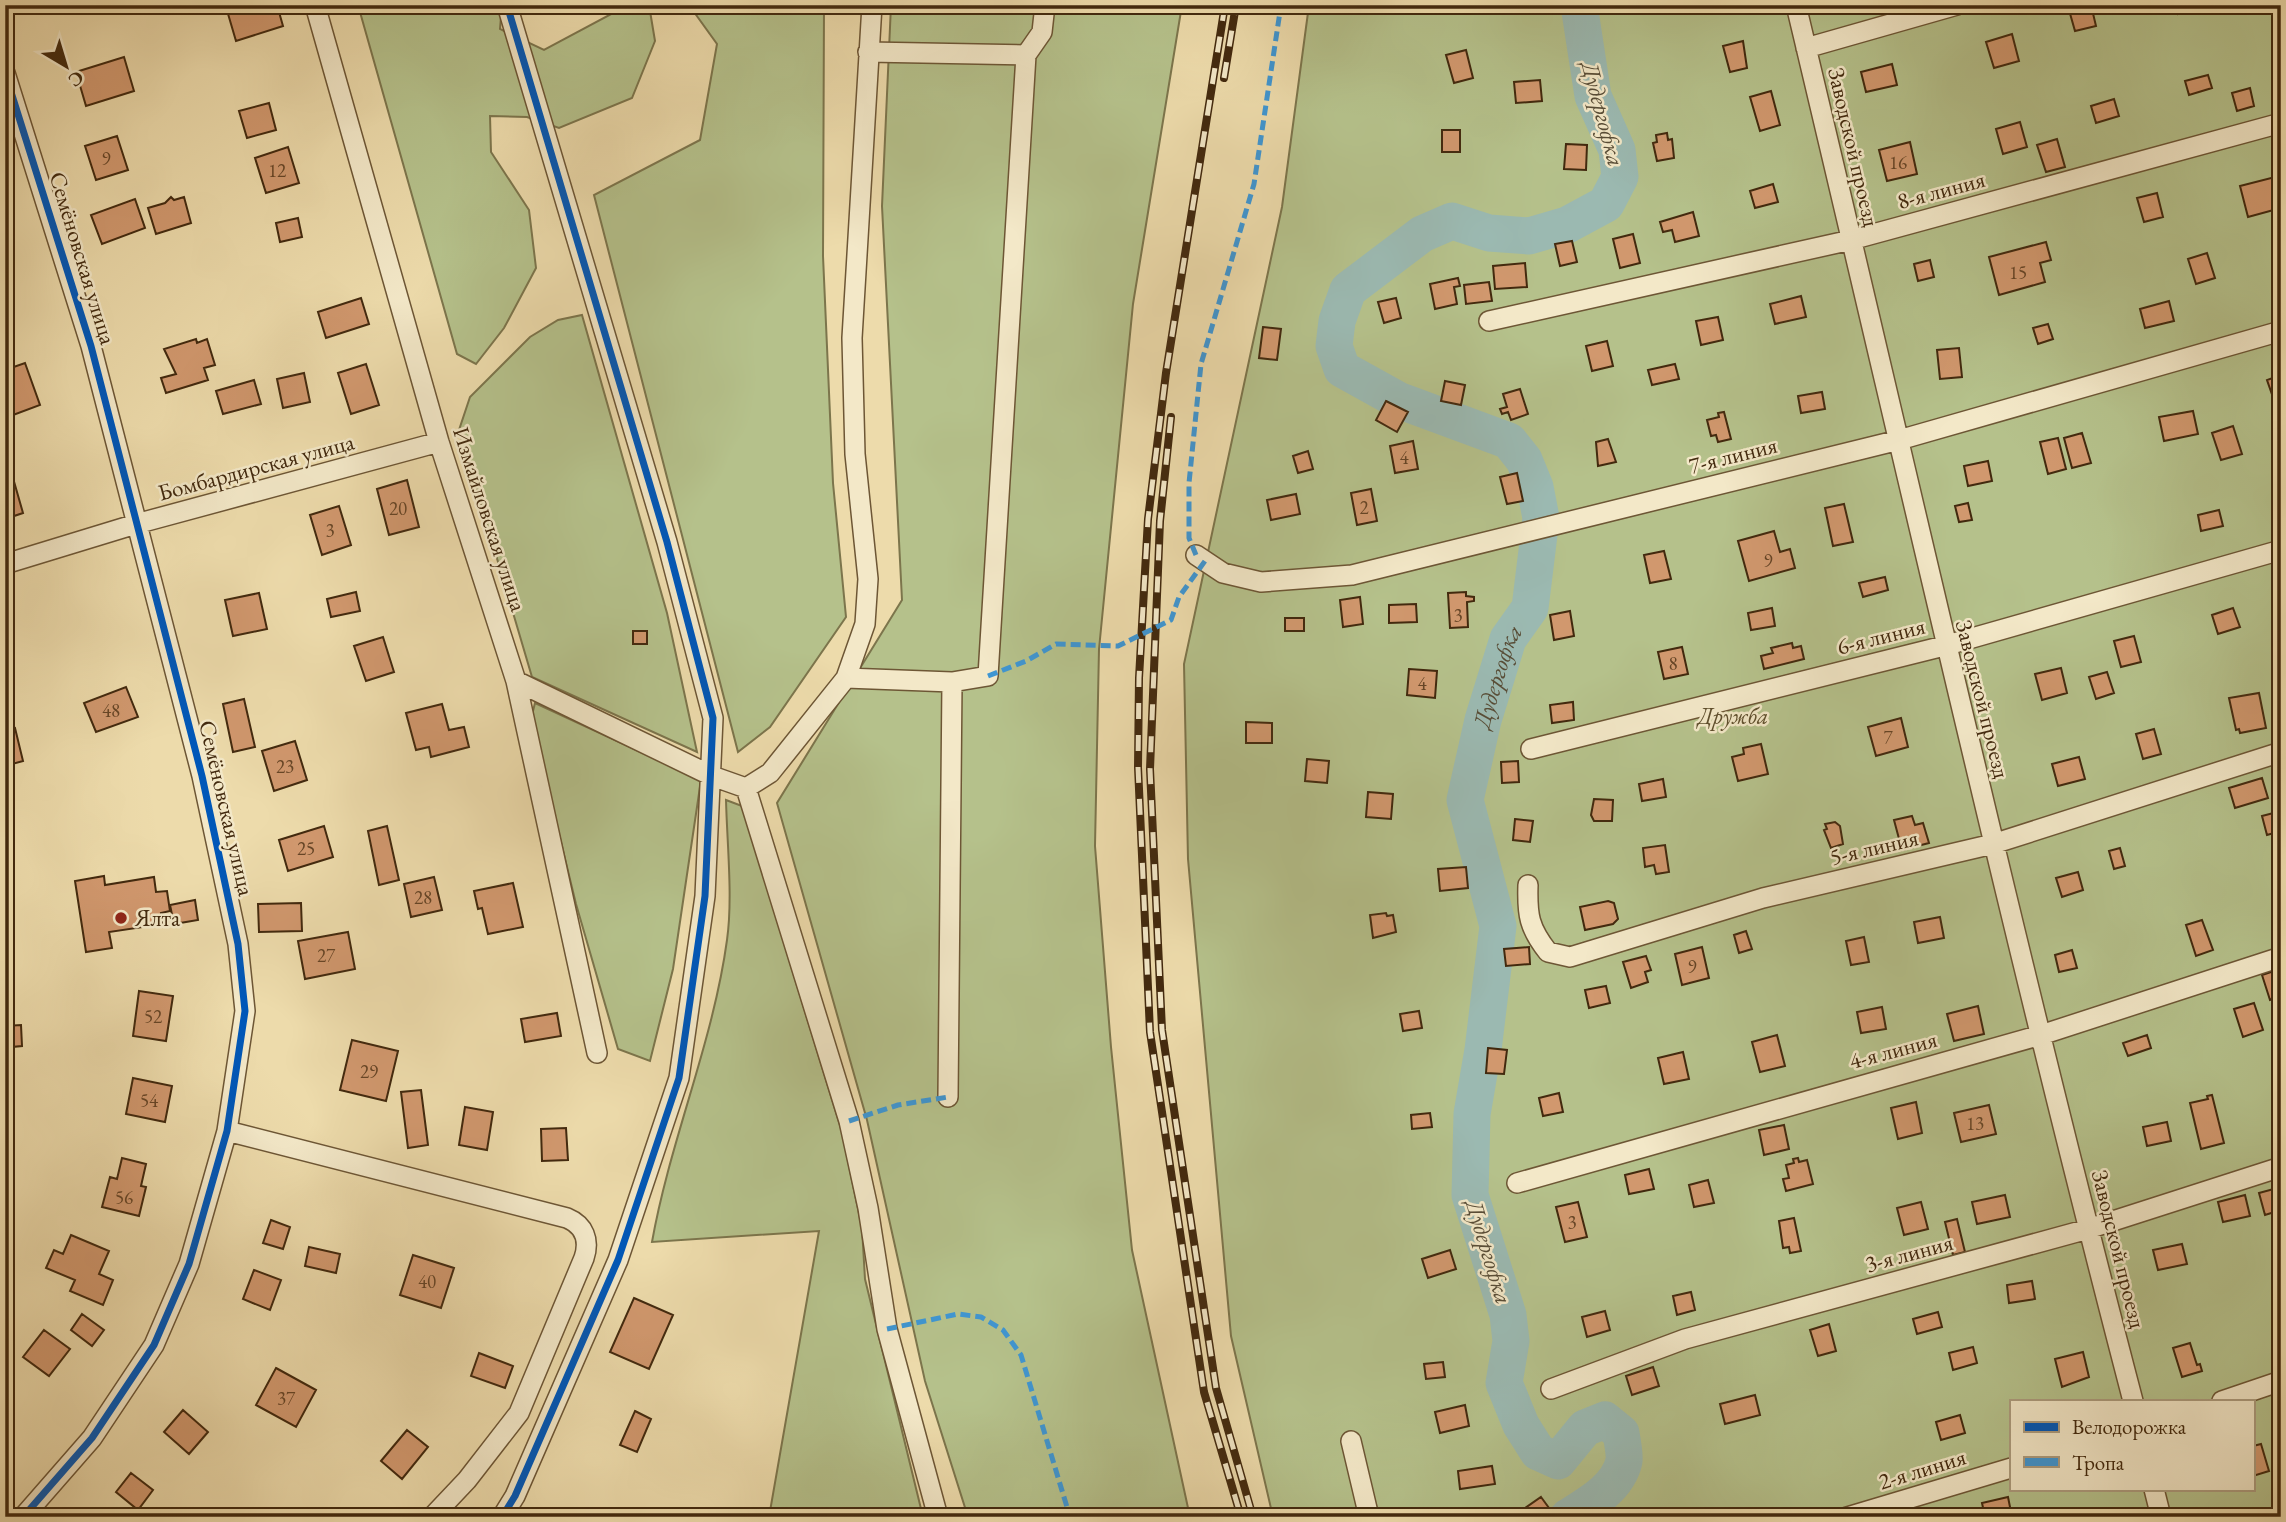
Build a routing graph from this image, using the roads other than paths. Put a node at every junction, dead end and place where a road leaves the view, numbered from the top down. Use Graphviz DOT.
graph roads {
  1 [pos="315,5"];
  2 [pos="508,5"];
  3 [pos="872,5"];
  4 [pos="1045,5"];
  5 [pos="1796,5"];
  6 [pos="1957,5"];
  7 [pos="1806,48"];
  8 [pos="869,52"];
  9 [pos="1026,55"];
  10 [pos="5,73"];
  11 [pos="10,105"];
  12 [pos="2281,123"];
  13 [pos="1851,240"];
  14 [pos="1489,321"];
  15 [pos="2281,331"];
  16 [pos="1899,440"];
  17 [pos="439,442"];
  18 [pos="136,524"];
  19 [pos="2281,550"];
  20 [pos="1196,555"];
  21 [pos="5,564"];
  22 [pos="1944,646"];
  23 [pos="846,678"];
  24 [pos="516,681"];
  25 [pos="952,682"];
  26 [pos="1531,749"];
  27 [pos="2281,752"];
  28 [pos="712,776"];
  29 [pos="746,789"];
  30 [pos="1993,844"];
  31 [pos="1528,885"];
  32 [pos="2281,957"];
  33 [pos="2041,1035"];
  34 [pos="597,1053"];
  35 [pos="948,1097"];
  36 [pos="227,1131"];
  37 [pos="2281,1167"];
  38 [pos="1517,1183"];
  39 [pos="2088,1229"];
  40 [pos="2281,1381"];
  41 [pos="1551,1390"];
  42 [pos="2133,1400"];
  43 [pos="2225,1400"];
  44 [pos="1351,1441"];
  45 [pos="2010,1468"];
  46 [pos="2154,1490"];
  47 [pos="23,1517"];
  48 [pos="432,1517"];
  49 [pos="502,1517"];
  50 [pos="938,1517"];
  51 [pos="1369,1517"];
  52 [pos="1847,1517"];
  53 [pos="2161,1517"];
  1 -- 17 [label="street, Измайловская улица"];
  2 -- 28 [label="street"];
  3 -- 8 [label="street"];
  4 -- 9 [label="street"];
  5 -- 7 [label="street, Заводской проезд"];
  6 -- 7 [label="street"];
  7 -- 13 [label="street, Заводской проезд"];
  8 -- 9 [label="street"];
  8 -- 23 [label="street"];
  9 -- 25 [label="street"];
  10 -- 11 [label="street, Семёновская улица"];
  11 -- 18 [label="street, Семёновская улица"];
  12 -- 13 [label="street, 8-я линия"];
  13 -- 14 [label="street, 8-я линия"];
  13 -- 16 [label="street, Заводской проезд"];
  15 -- 16 [label="street, 7-я линия"];
  16 -- 20 [label="street, 7-я линия"];
  16 -- 22 [label="street, Заводской проезд"];
  17 -- 18 [label="street, Бомбардирская улица"];
  17 -- 24 [label="street, Измайловская улица"];
  18 -- 21 [label="street, Бомбардирская улица"];
  18 -- 36 [label="street, Семёновская улица"];
  19 -- 22 [label="street, 6-я линия"];
  22 -- 26 [label="street, 6-я линия"];
  22 -- 30 [label="street, Заводской проезд"];
  23 -- 25 [label="street"];
  23 -- 29 [label="street"];
  24 -- 28 [label="street"];
  24 -- 34 [label="street, Измайловская улица"];
  25 -- 35 [label="street"];
  27 -- 30 [label="street, 5-я линия"];
  28 -- 29 [label="street"];
  28 -- 49 [label="street"];
  29 -- 50 [label="street"];
  30 -- 31 [label="street, 5-я линия"];
  30 -- 33 [label="street, Заводской проезд"];
  32 -- 33 [label="street, 4-я линия"];
  33 -- 38 [label="street, 4-я линия"];
  33 -- 39 [label="street, Заводской проезд"];
  36 -- 47 [label="street, Семёновская улица"];
  36 -- 48 [label="street"];
  37 -- 39 [label="street, 3-я линия"];
  39 -- 41 [label="street, 3-я линия"];
  39 -- 42 [label="street, Заводской проезд"];
  40 -- 43 [label="street"];
  44 -- 51 [label="street"];
  45 -- 52 [label="street, 2-я линия"];
  46 -- 53 [label="street"];
}
